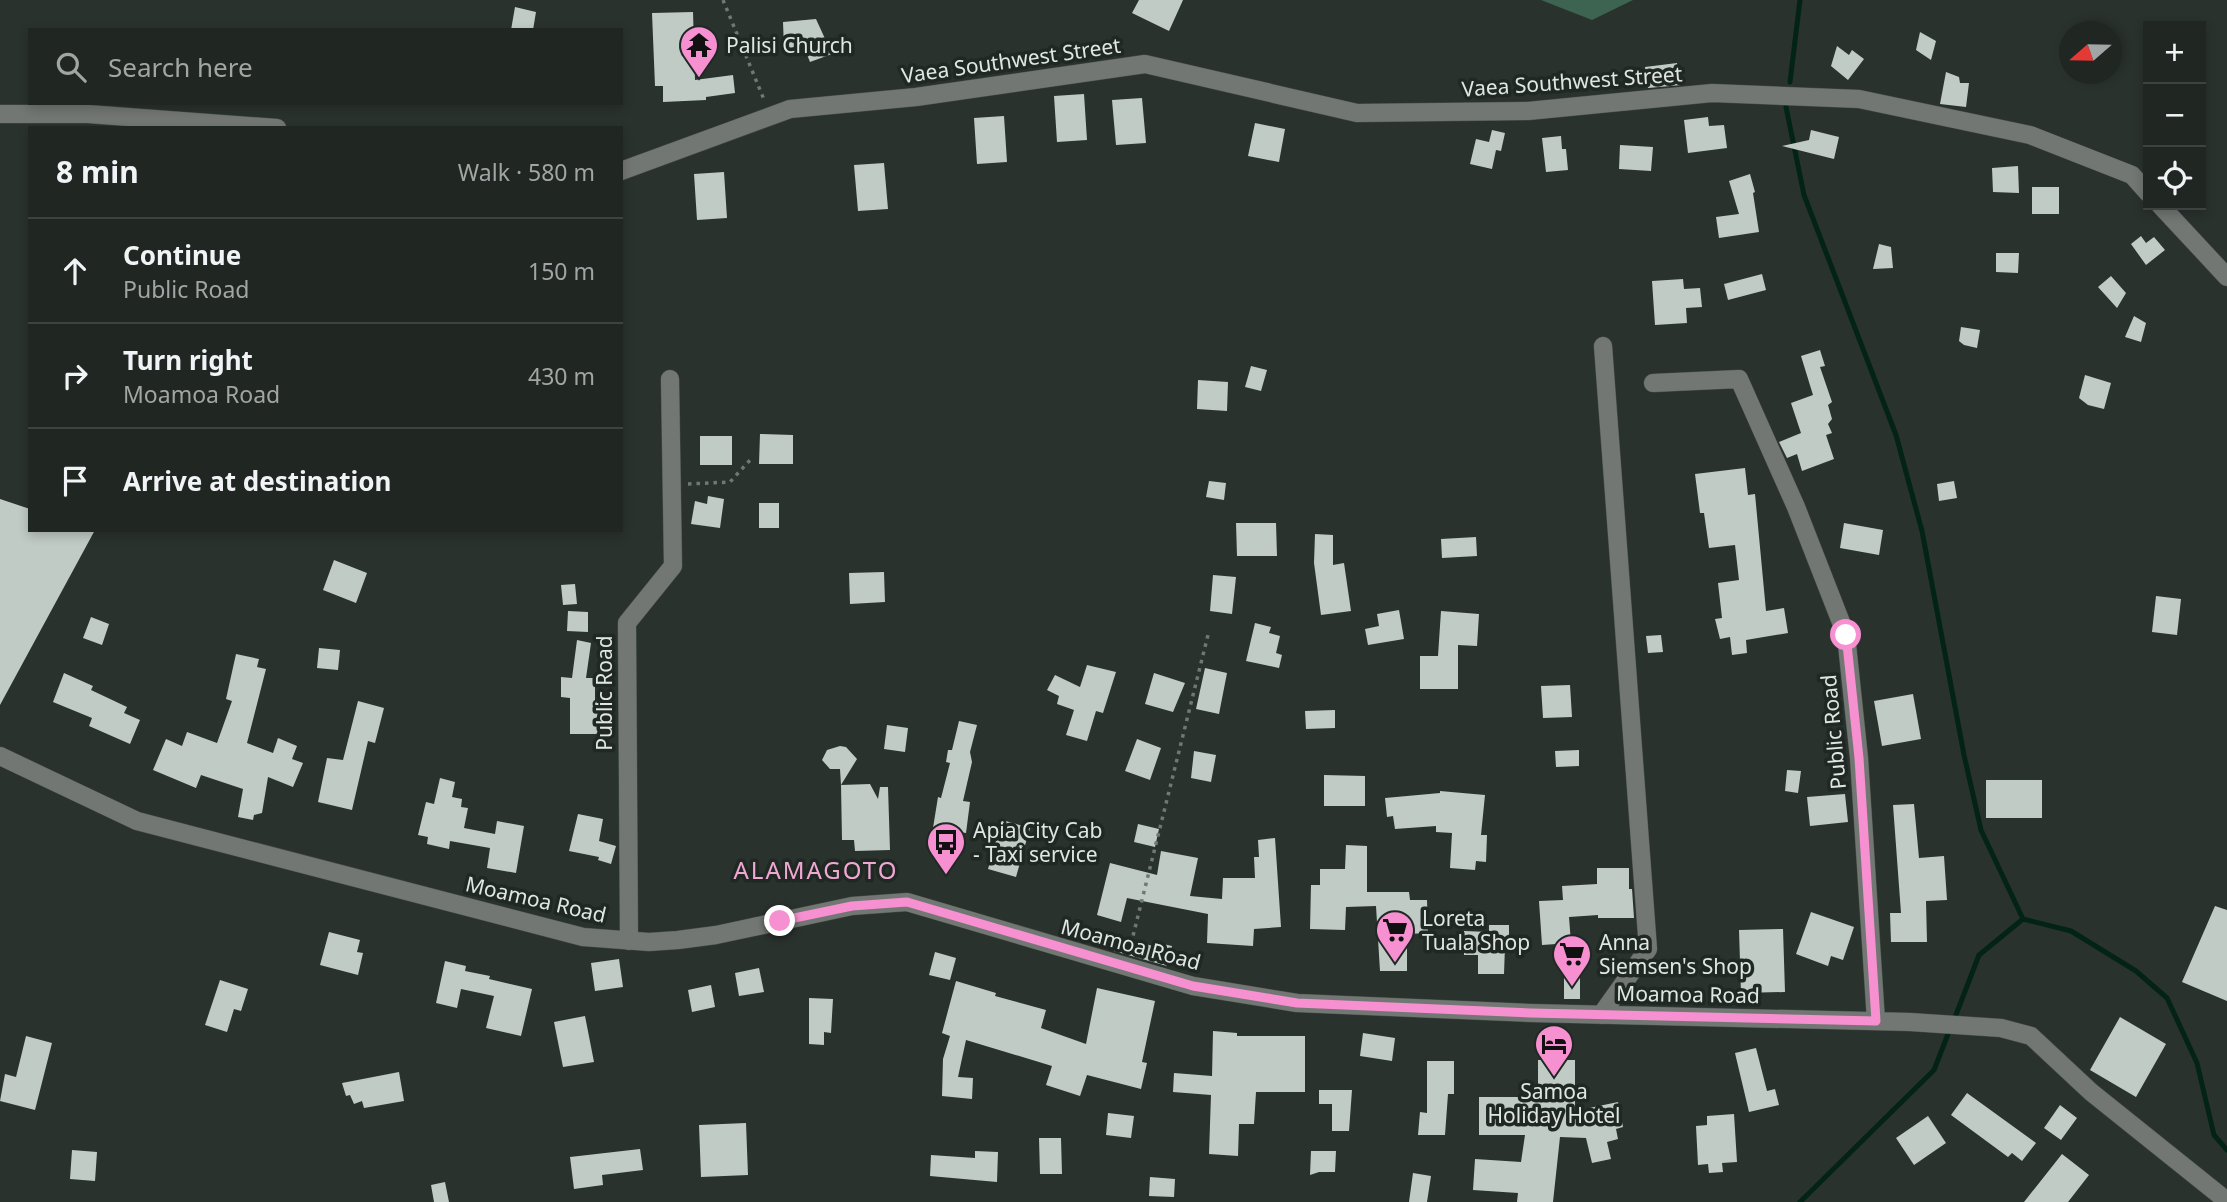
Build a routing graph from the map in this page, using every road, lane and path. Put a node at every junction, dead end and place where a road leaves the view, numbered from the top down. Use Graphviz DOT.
graph roads {
  1 [pos="723,0"];
  2 [pos="0,114"];
  3 [pos="772,117"];
  4 [pos="250,126"];
  5 [pos="623,170"];
  6 [pos="2143,187"];
  7 [pos="2165,210"];
  8 [pos="2227,277"];
  9 [pos="1603,346"];
  10 [pos="670,379"];
  11 [pos="1653,383"];
  12 [pos="751,459"];
  13 [pos="672,485"];
  14 [pos="1208,635"];
  15 [pos="0,756"];
  16 [pos="629,941"];
  17 [pos="1125,968"];
  18 [pos="1601,1015"];
  19 [pos="1876,1021"];
  20 [pos="2227,1201"];
  1 -- 3 [label="path"];
  2 -- 4 [label="street"];
  3 -- 5 [label="street, Vaea Southwest Street"];
  3 -- 6 [label="street, Vaea Southwest Street"];
  7 -- 8 [label="street"];
  9 -- 18 [label="street"];
  10 -- 13 [label="street, Public Road"];
  11 -- 19 [label="street, Public Road"];
  12 -- 13 [label="path"];
  13 -- 16 [label="street, Public Road"];
  14 -- 17 [label="path"];
  15 -- 16 [label="street, Moamoa Road"];
  16 -- 17 [label="street, Moamoa Road"];
  17 -- 18 [label="street, Moamoa Road"];
  18 -- 19 [label="street, Moamoa Road"];
  19 -- 20 [label="street, Moamoa Road"];
}
